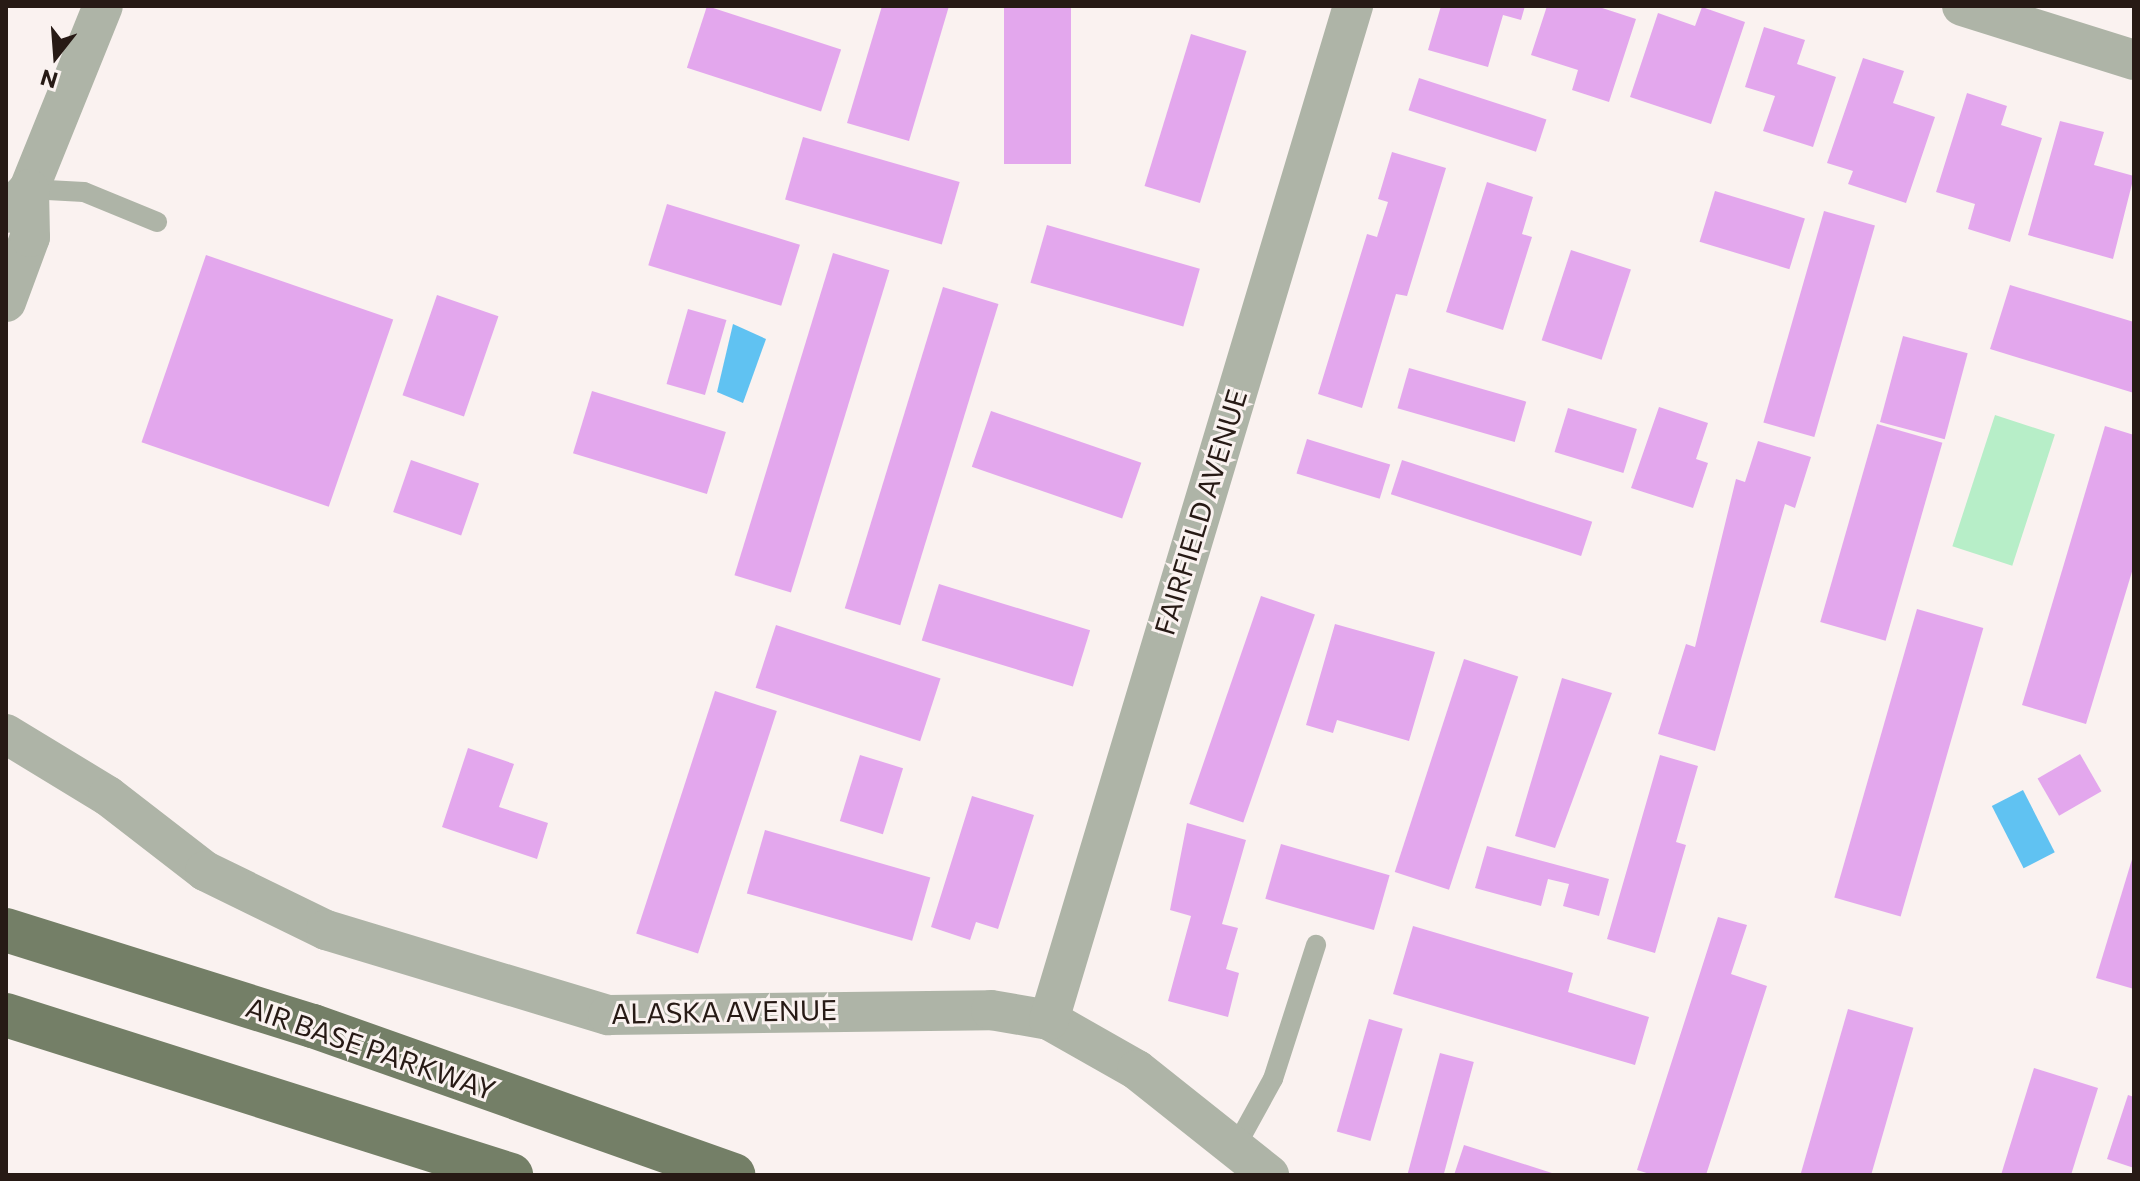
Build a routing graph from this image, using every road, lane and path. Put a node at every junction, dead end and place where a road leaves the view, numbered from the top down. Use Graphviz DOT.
graph roads {
  1 [pos="103,6"];
  2 [pos="1353,6"];
  3 [pos="1962,6"];
  4 [pos="2134,60"];
  5 [pos="14,194"];
  6 [pos="157,222"];
  7 [pos="6,302"];
  8 [pos="6,734"];
  9 [pos="17,928"];
  10 [pos="1316,945"];
  11 [pos="8,1016"];
  12 [pos="1049,1020"];
  13 [pos="1235,1148"];
  14 [pos="511,1175"];
  15 [pos="733,1175"];
  16 [pos="1269,1175"];
  1 -- 5 [label="street"];
  2 -- 12 [label="street, FAIRFIELD AVENUE"];
  3 -- 4 [label="street"];
  5 -- 6 [label="lane"];
  5 -- 7 [label="street"];
  8 -- 12 [label="street, ALASKA AVENUE"];
  9 -- 15 [label="main road, AIR BASE PARKWAY"];
  10 -- 13 [label="lane"];
  11 -- 14 [label="main road"];
  12 -- 13 [label="street, ALASKA AVENUE"];
  13 -- 16 [label="street, ALASKA AVENUE"];
}
